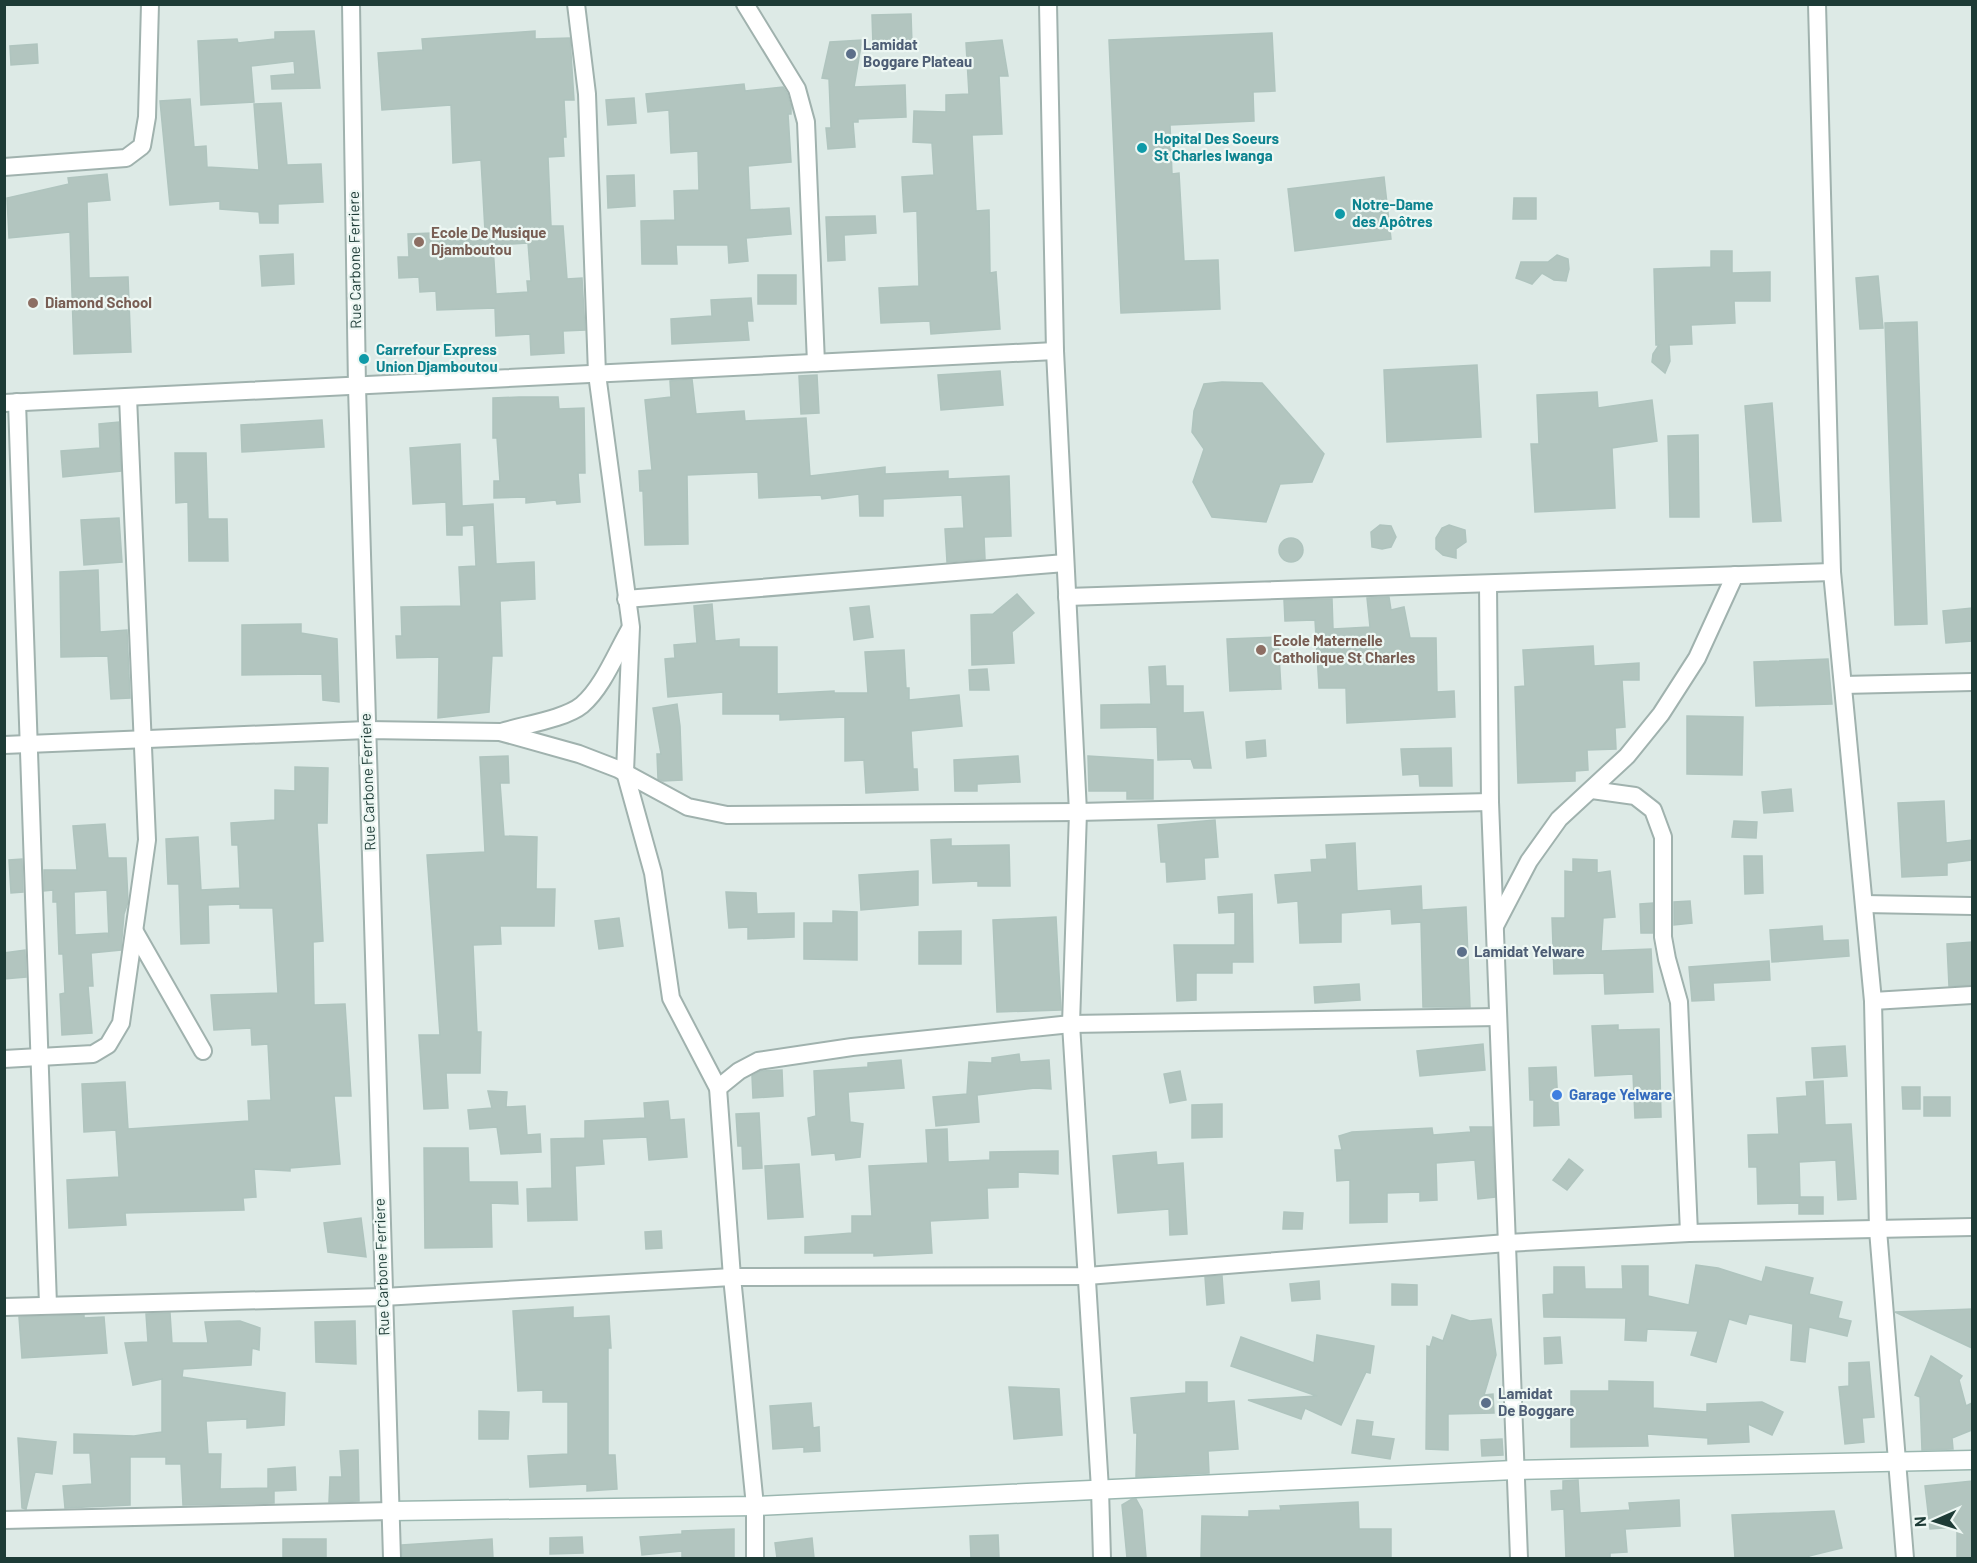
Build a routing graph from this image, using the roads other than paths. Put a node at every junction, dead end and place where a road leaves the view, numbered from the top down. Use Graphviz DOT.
graph roads {
  1 [pos="150,4"];
  2 [pos="351,4"];
  3 [pos="576,4"];
  4 [pos="745,4"];
  5 [pos="1048,4"];
  6 [pos="1817,4"];
  7 [pos="4,167"];
  8 [pos="1055,351"];
  9 [pos="816,363"];
  10 [pos="597,374"];
  11 [pos="357,387"];
  12 [pos="128,397"];
  13 [pos="11,403"];
  14 [pos="1065,563"];
  15 [pos="1832,572"];
  16 [pos="1735,575"];
  17 [pos="1488,584"];
  18 [pos="1067,597"];
  19 [pos="626,599"];
  20 [pos="631,627"];
  21 [pos="1972,682"];
  22 [pos="1843,686"];
  23 [pos="367,730"];
  24 [pos="500,732"];
  25 [pos="142,739"];
  26 [pos="28,744"];
  27 [pos="4,745"];
  28 [pos="626,772"];
  29 [pos="1592,790"];
  30 [pos="1490,802"];
  31 [pos="1078,812"];
  32 [pos="1864,904"];
  33 [pos="1972,906"];
  34 [pos="1495,927"];
  35 [pos="135,932"];
  36 [pos="1972,995"];
  37 [pos="1873,1001"];
  38 [pos="1498,1017"];
  39 [pos="1071,1024"];
  40 [pos="203,1051"];
  41 [pos="40,1058"];
  42 [pos="4,1059"];
  43 [pos="718,1088"];
  44 [pos="1972,1227"];
  45 [pos="1878,1230"];
  46 [pos="1689,1233"];
  47 [pos="1507,1243"];
  48 [pos="1087,1276"];
  49 [pos="732,1277"];
  50 [pos="383,1297"];
  51 [pos="48,1305"];
  52 [pos="4,1306"];
  53 [pos="1972,1460"];
  54 [pos="1899,1463"];
  55 [pos="1514,1470"];
  56 [pos="1100,1489"];
  57 [pos="755,1506"];
  58 [pos="391,1511"];
  59 [pos="4,1520"];
  60 [pos="392,1558"];
  61 [pos="755,1558"];
  62 [pos="1102,1558"];
  63 [pos="1519,1558"];
  64 [pos="1905,1558"];
  1 -- 7 [label="street"];
  2 -- 11 [label="street, Rue Carbone Ferriere"];
  3 -- 10 [label="street"];
  4 -- 9 [label="street"];
  5 -- 8 [label="street"];
  6 -- 15 [label="street"];
  8 -- 9 [label="street"];
  8 -- 14 [label="street"];
  9 -- 10 [label="street"];
  10 -- 11 [label="street"];
  10 -- 19 [label="street"];
  11 -- 12 [label="street"];
  11 -- 23 [label="street, Rue Carbone Ferriere"];
  12 -- 13 [label="street"];
  12 -- 25 [label="street"];
  13 -- 26 [label="street"];
  14 -- 18 [label="street"];
  14 -- 19 [label="street"];
  15 -- 16 [label="street"];
  15 -- 22 [label="street"];
  16 -- 17 [label="street"];
  16 -- 29 [label="street"];
  17 -- 18 [label="street"];
  17 -- 30 [label="street"];
  18 -- 31 [label="street"];
  19 -- 20 [label="street"];
  20 -- 24 [label="street"];
  20 -- 28 [label="street"];
  21 -- 22 [label="street"];
  22 -- 32 [label="street"];
  23 -- 24 [label="street"];
  23 -- 25 [label="street"];
  23 -- 50 [label="street, Rue Carbone Ferriere"];
  24 -- 28 [label="street"];
  25 -- 26 [label="street"];
  25 -- 35 [label="street"];
  26 -- 27 [label="street"];
  26 -- 41 [label="street"];
  28 -- 31 [label="street"];
  28 -- 43 [label="street"];
  29 -- 34 [label="street"];
  29 -- 46 [label="street"];
  30 -- 31 [label="street"];
  30 -- 34 [label="street"];
  31 -- 39 [label="street"];
  32 -- 33 [label="street"];
  32 -- 37 [label="street"];
  34 -- 38 [label="street"];
  35 -- 40 [label="street"];
  35 -- 41 [label="street"];
  36 -- 37 [label="street"];
  37 -- 45 [label="street"];
  38 -- 39 [label="street"];
  38 -- 47 [label="street"];
  39 -- 43 [label="street"];
  39 -- 48 [label="street"];
  41 -- 42 [label="street"];
  41 -- 51 [label="street"];
  43 -- 49 [label="street"];
  44 -- 45 [label="street"];
  45 -- 46 [label="street"];
  45 -- 54 [label="street"];
  46 -- 47 [label="street"];
  47 -- 48 [label="street"];
  47 -- 55 [label="street"];
  48 -- 49 [label="street"];
  48 -- 56 [label="street"];
  49 -- 50 [label="street"];
  49 -- 57 [label="street"];
  50 -- 51 [label="street"];
  50 -- 58 [label="street, Rue Carbone Ferriere"];
  51 -- 52 [label="street"];
  53 -- 54 [label="street"];
  54 -- 55 [label="street"];
  54 -- 64 [label="street"];
  55 -- 56 [label="street"];
  55 -- 63 [label="street"];
  56 -- 57 [label="street"];
  56 -- 62 [label="street"];
  57 -- 58 [label="street"];
  57 -- 61 [label="street"];
  58 -- 59 [label="street"];
  58 -- 60 [label="street, Rue Carbone Ferriere"];
}
